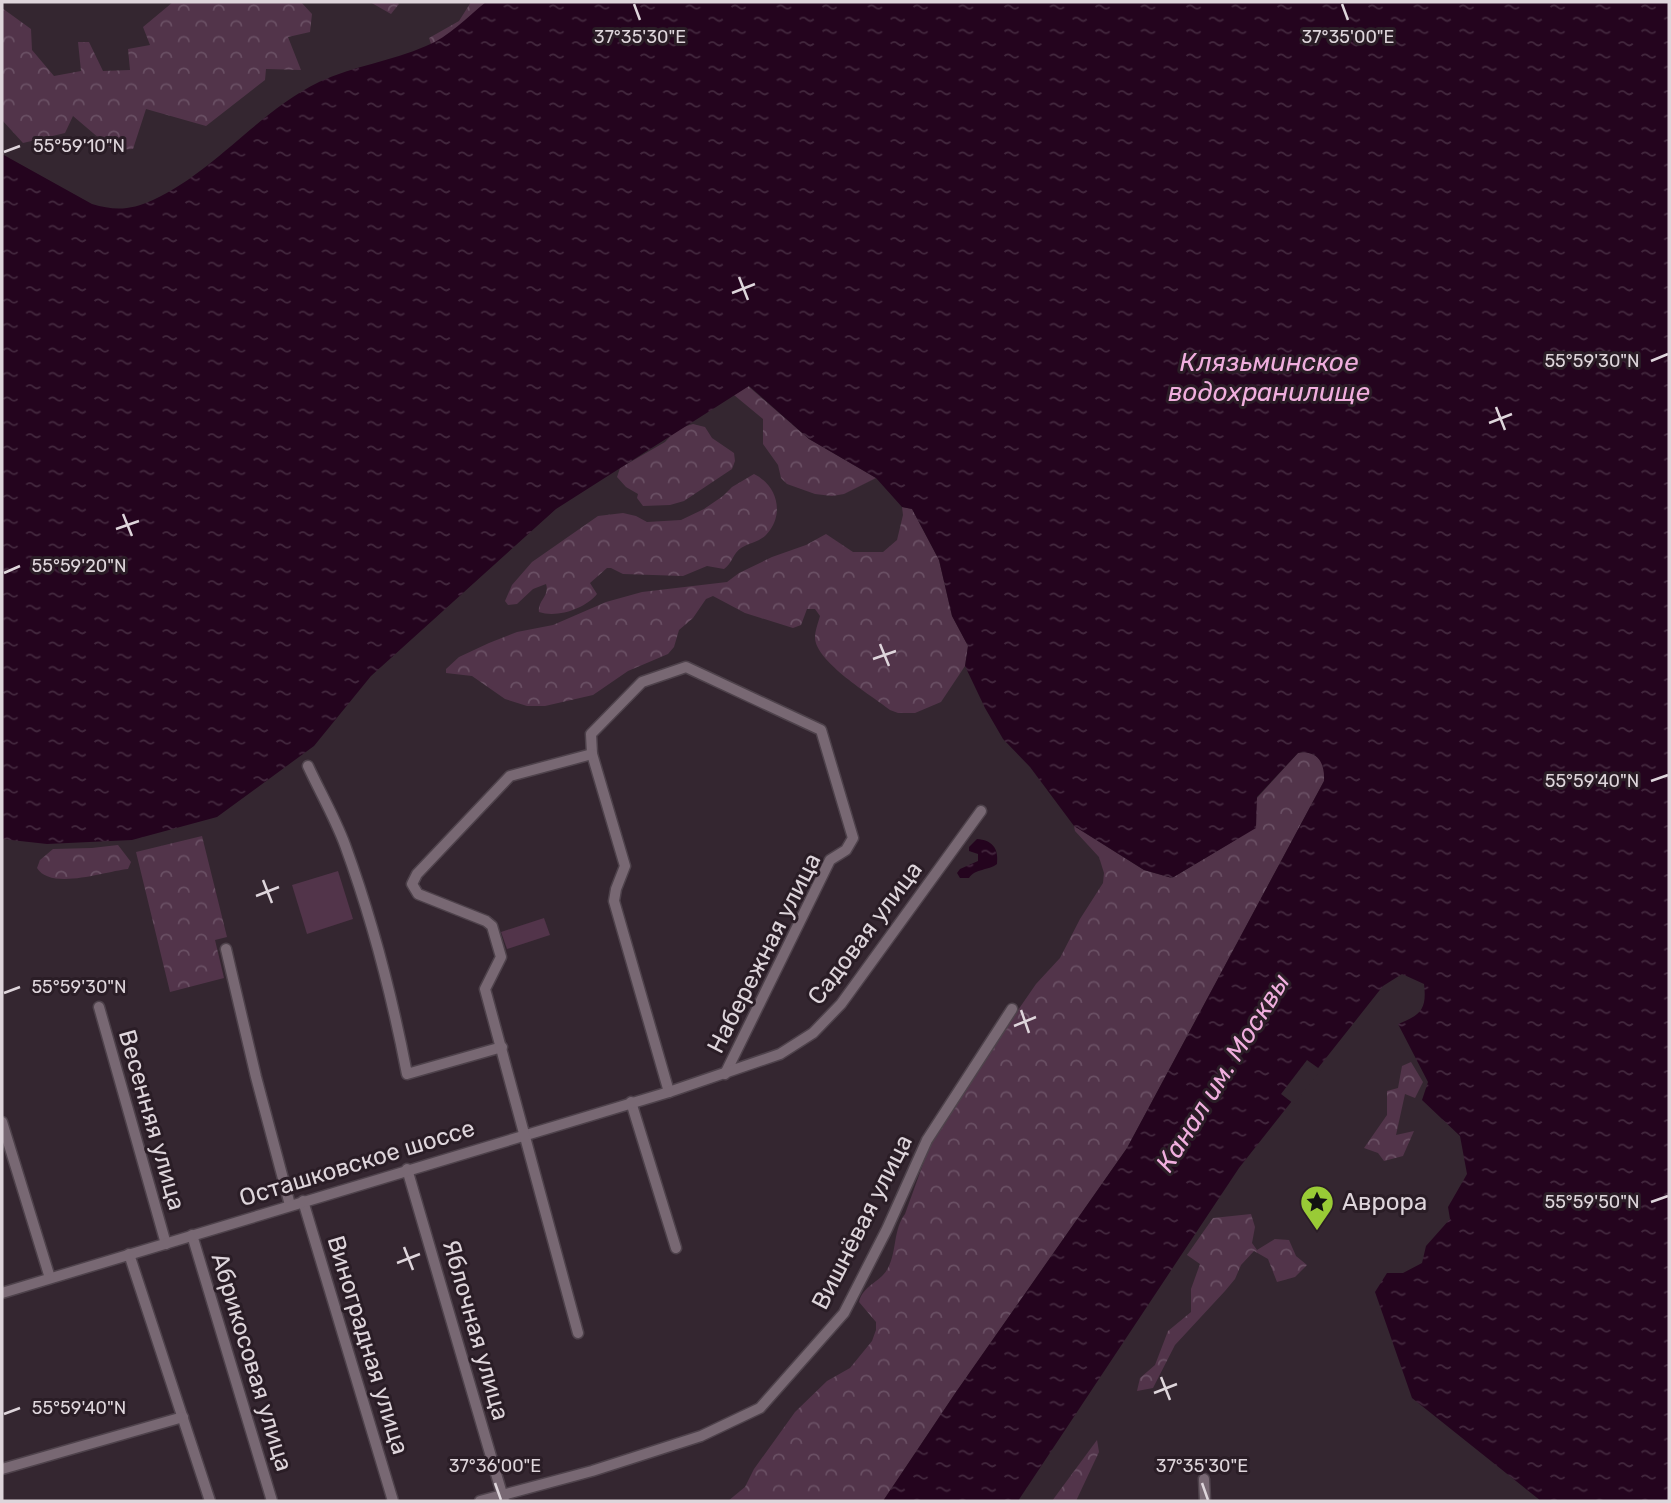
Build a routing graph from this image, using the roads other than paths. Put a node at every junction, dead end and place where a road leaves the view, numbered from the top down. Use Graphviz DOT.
graph roads {
  1 [pos="592,754"];
  2 [pos="308,766"];
  3 [pos="981,811"];
  4 [pos="226,949"];
  5 [pos="99,1007"];
  6 [pos="1012,1009"];
  7 [pos="502,1047"];
  8 [pos="725,1074"];
  9 [pos="670,1092"];
  10 [pos="631,1102"];
  11 [pos="2,1122"];
  12 [pos="526,1133"];
  13 [pos="407,1170"];
  14 [pos="303,1201"];
  15 [pos="290,1205"];
  16 [pos="192,1236"];
  17 [pos="166,1244"];
  18 [pos="676,1248"];
  19 [pos="129,1254"];
  20 [pos="50,1278"];
  21 [pos="2,1293"];
  22 [pos="578,1333"];
  23 [pos="183,1417"];
  24 [pos="2,1469"];
  25 [pos="1204,1479"];
  26 [pos="503,1498"];
  27 [pos="210,1501"];
  28 [pos="272,1501"];
  29 [pos="393,1501"];
  30 [pos="480,1501"];
  31 [pos="1205,1501"];
  1 -- 7 [label="street"];
  1 -- 8 [label="street, Набережная улица"];
  1 -- 9 [label="street"];
  2 -- 7 [label="street"];
  3 -- 8 [label="street, Садовая улица"];
  4 -- 15 [label="street"];
  5 -- 17 [label="street, Весенняя улица"];
  6 -- 26 [label="street, Вишнёвая улица"];
  7 -- 12 [label="street"];
  8 -- 9 [label="street, Осташковское шоссе"];
  9 -- 10 [label="street, Осташковское шоссе"];
  10 -- 12 [label="street, Осташковское шоссе"];
  10 -- 18 [label="street"];
  11 -- 20 [label="street"];
  12 -- 13 [label="street, Осташковское шоссе"];
  12 -- 22 [label="street"];
  13 -- 14 [label="street, Осташковское шоссе"];
  13 -- 26 [label="street, Яблочная улица"];
  14 -- 15 [label="street, Осташковское шоссе"];
  14 -- 29 [label="street, Виноградная улица"];
  15 -- 16 [label="street, Осташковское шоссе"];
  16 -- 17 [label="street, Осташковское шоссе"];
  16 -- 28 [label="street, Абрикосовая улица"];
  17 -- 19 [label="street, Осташковское шоссе"];
  19 -- 20 [label="street, Осташковское шоссе"];
  19 -- 23 [label="street"];
  20 -- 21 [label="street, Осташковское шоссе"];
  23 -- 24 [label="street"];
  23 -- 27 [label="street"];
  25 -- 31 [label="street"];
  26 -- 30 [label="street, Вишнёвая улица"];
}
